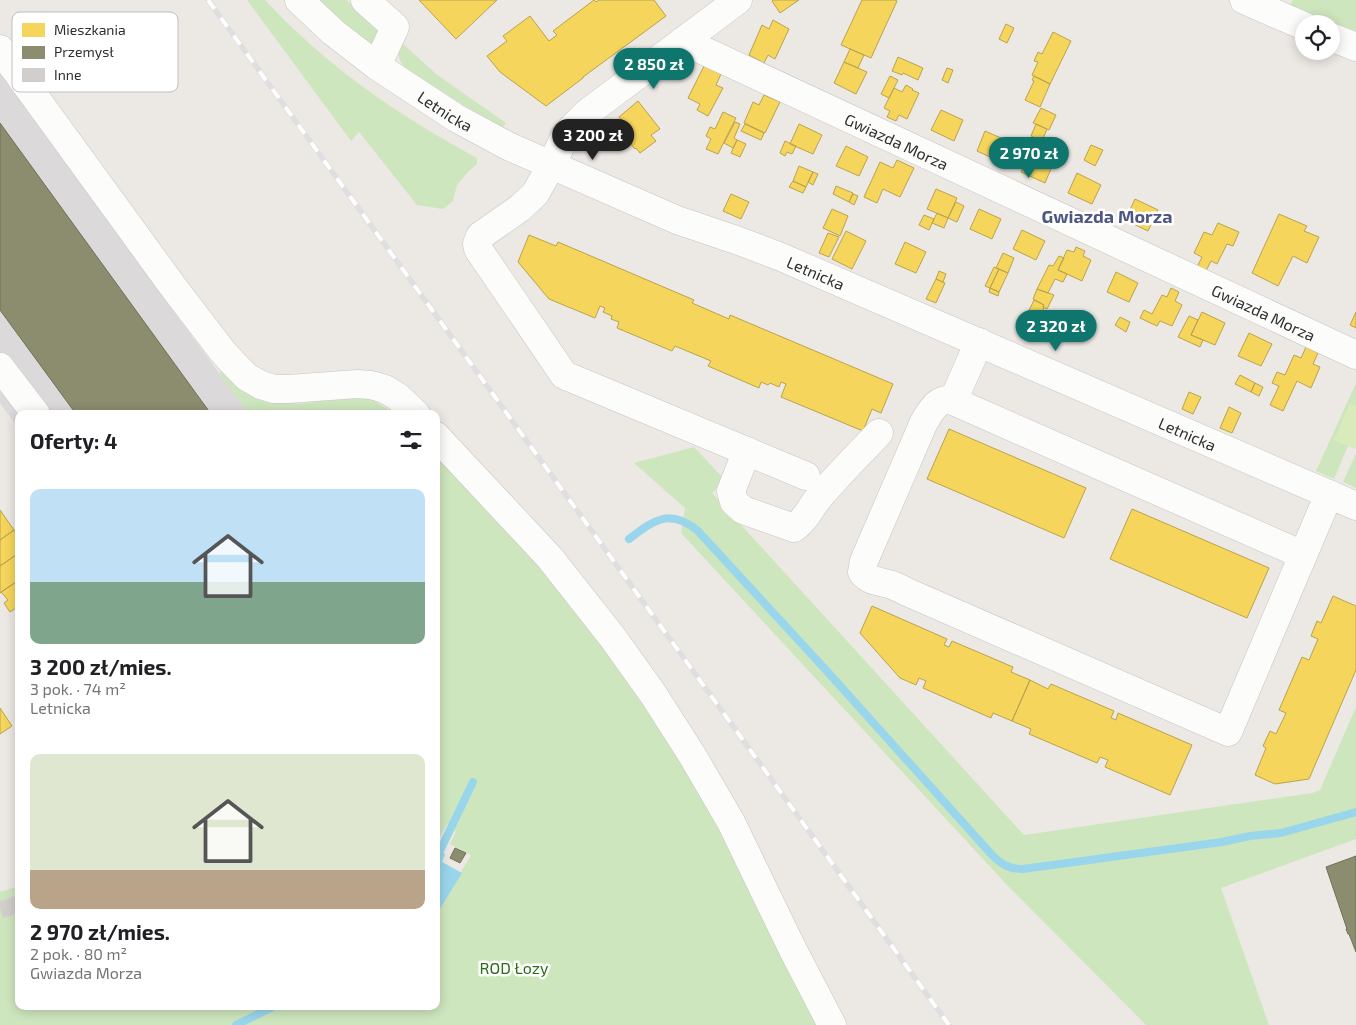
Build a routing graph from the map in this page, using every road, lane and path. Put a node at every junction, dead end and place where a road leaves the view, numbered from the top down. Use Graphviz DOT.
graph roads {
  1 [pos="299,0"];
  2 [pos="366,0"];
  3 [pos="737,0"];
  4 [pos="1244,0"];
  5 [pos="1295,22"];
  6 [pos="1340,41"];
  7 [pos="683,42"];
  8 [pos="1356,47"];
  9 [pos="0,48"];
  10 [pos="12,65"];
  11 [pos="377,66"];
  12 [pos="32,92"];
  13 [pos="551,166"];
  14 [pos="979,342"];
  15 [pos="1356,355"];
  16 [pos="0,367"];
  17 [pos="953,401"];
  18 [pos="33,410"];
  19 [pos="412,410"];
  20 [pos="879,433"];
  21 [pos="440,440"];
  22 [pos="747,451"];
  23 [pos="806,476"];
  24 [pos="1329,494"];
  25 [pos="1356,506"];
  26 [pos="1303,555"];
  27 [pos="832,1025"];
  1 -- 11 [label="street, Letnicka"];
  2 -- 11 [label="street"];
  3 -- 7 [label="street"];
  4 -- 5 [label="street"];
  6 -- 8 [label="street"];
  7 -- 13 [label="street"];
  7 -- 15 [label="street, Gwiazda Morza"];
  9 -- 10 [label="street"];
  11 -- 13 [label="street, Letnicka"];
  12 -- 19 [label="street"];
  13 -- 14 [label="street, Letnicka"];
  13 -- 22 [label="street"];
  14 -- 17 [label="street"];
  14 -- 24 [label="street, Letnicka"];
  16 -- 18 [label="street"];
  17 -- 26 [label="street"];
  17 -- 26 [label="street"];
  20 -- 22 [label="street"];
  21 -- 27 [label="street"];
  22 -- 23 [label="street"];
  24 -- 25 [label="street, Letnicka"];
  24 -- 26 [label="street"];
}
